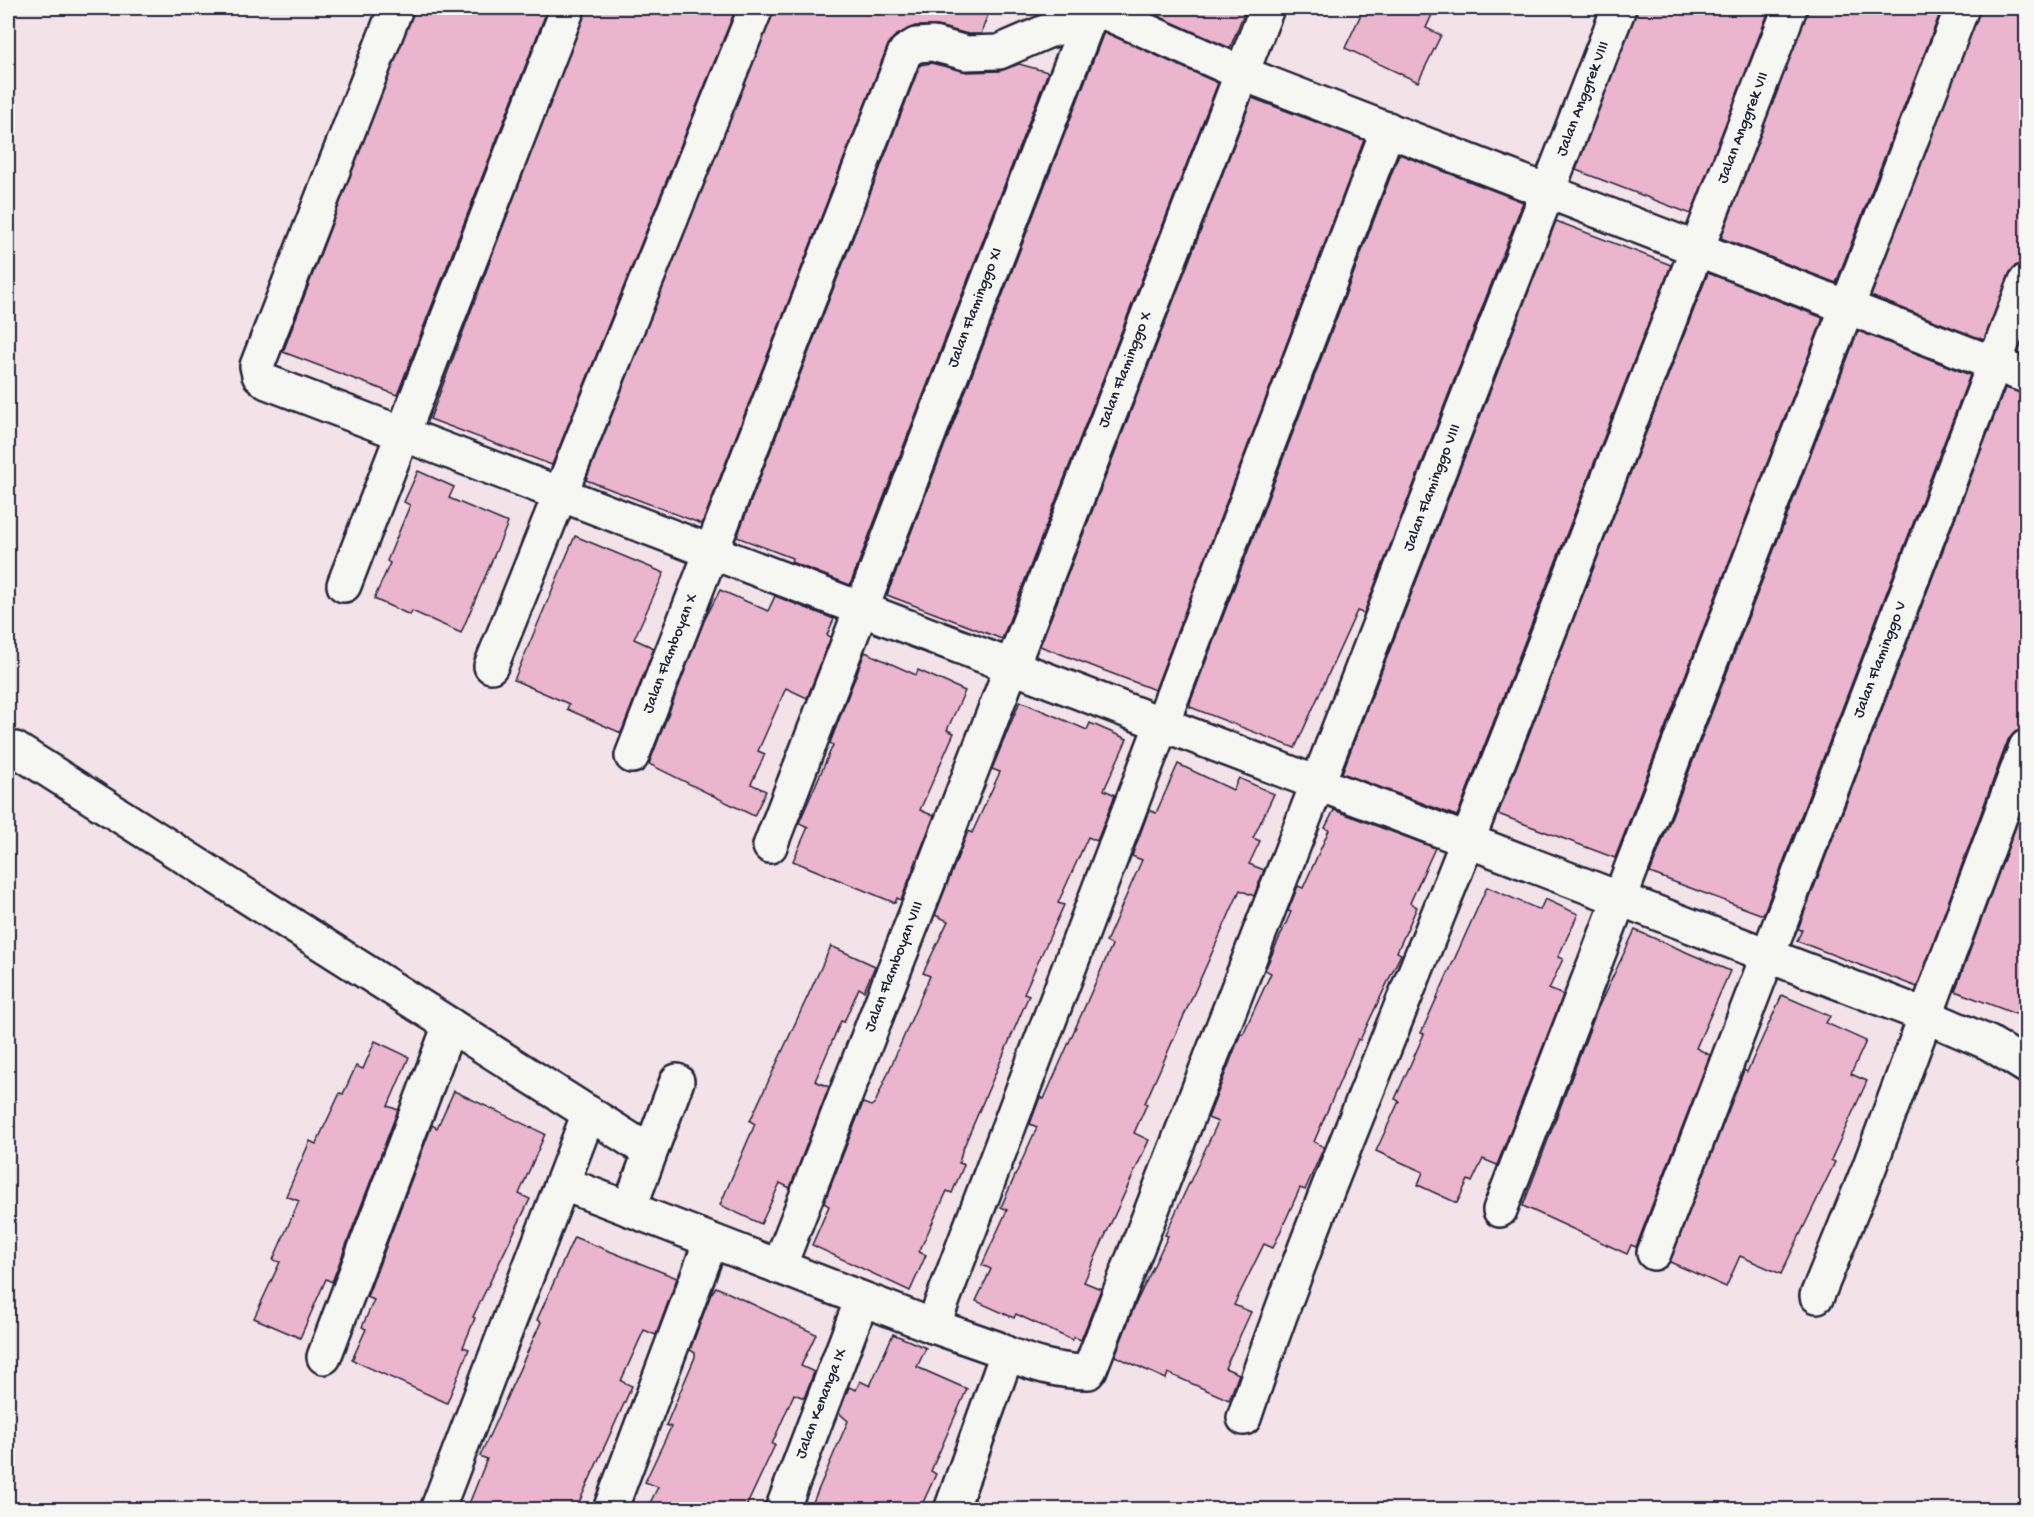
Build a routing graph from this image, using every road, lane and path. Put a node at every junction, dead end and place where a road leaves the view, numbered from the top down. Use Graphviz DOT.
graph roads {
  1 [pos="396,8"];
  2 [pos="568,8"];
  3 [pos="756,8"];
  4 [pos="1267,8"];
  5 [pos="1619,8"];
  6 [pos="1790,8"];
  7 [pos="1962,8"];
  8 [pos="1092,11"];
  9 [pos="1241,73"];
  10 [pos="1388,129"];
  11 [pos="1548,191"];
  12 [pos="1698,248"];
  13 [pos="2026,281"];
  14 [pos="1847,306"];
  15 [pos="1995,364"];
  16 [pos="2026,376"];
  17 [pos="402,436"];
  18 [pos="558,495"];
  19 [pos="709,553"];
  20 [pos="344,585"];
  21 [pos="861,610"];
  22 [pos="491,666"];
  23 [pos="1011,667"];
  24 [pos="1161,725"];
  25 [pos="2026,747"];
  26 [pos="15,749"];
  27 [pos="632,756"];
  28 [pos="1318,784"];
  29 [pos="1467,841"];
  30 [pos="770,846"];
  31 [pos="1619,898"];
  32 [pos="1768,956"];
  33 [pos="1924,1015"];
  34 [pos="450,1025"];
  35 [pos="2026,1066"];
  36 [pos="677,1081"];
  37 [pos="589,1113"];
  38 [pos="650,1152"];
  39 [pos="562,1183"];
  40 [pos="629,1209"];
  41 [pos="1500,1210"];
  42 [pos="711,1241"];
  43 [pos="1654,1253"];
  44 [pos="779,1267"];
  45 [pos="1817,1296"];
  46 [pos="862,1299"];
  47 [pos="933,1326"];
  48 [pos="1007,1354"];
  49 [pos="324,1357"];
  50 [pos="1244,1418"];
  51 [pos="438,1509"];
  52 [pos="610,1509"];
  53 [pos="782,1509"];
  54 [pos="951,1509"];
  1 -- 17 [label="street"];
  2 -- 17 [label="street"];
  3 -- 18 [label="street"];
  4 -- 9 [label="street, Jalan Flaminggo X"];
  5 -- 11 [label="street, Jalan Anggrek VIII"];
  6 -- 12 [label="street, Jalan Anggrek VII"];
  7 -- 14 [label="street"];
  8 -- 9 [label="street"];
  8 -- 19 [label="street, Jalan Flamboyan X"];
  8 -- 21 [label="street, Jalan Flaminggo XI"];
  9 -- 10 [label="street"];
  9 -- 23 [label="street, Jalan Flaminggo X"];
  10 -- 11 [label="street"];
  10 -- 24 [label="street"];
  11 -- 12 [label="street"];
  11 -- 28 [label="street, Jalan Flaminggo VIII"];
  12 -- 14 [label="street"];
  12 -- 29 [label="street, Jalan Anggrek VII"];
  13 -- 15 [label="street, Jalan Flaminggo V"];
  14 -- 15 [label="street"];
  14 -- 31 [label="street"];
  15 -- 16 [label="street"];
  15 -- 32 [label="street, Jalan Flaminggo V"];
  17 -- 18 [label="street"];
  17 -- 20 [label="street"];
  18 -- 19 [label="street"];
  18 -- 22 [label="street"];
  19 -- 21 [label="street"];
  19 -- 27 [label="street, Jalan Flamboyan X"];
  21 -- 23 [label="street"];
  21 -- 30 [label="street, Jalan Flaminggo XI"];
  23 -- 24 [label="street"];
  23 -- 44 [label="street, Jalan Flamboyan VIII"];
  24 -- 28 [label="street"];
  24 -- 47 [label="street"];
  25 -- 33 [label="street"];
  26 -- 34 [label="street"];
  28 -- 29 [label="street"];
  28 -- 48 [label="street, Jalan Flaminggo VIII"];
  29 -- 31 [label="street"];
  29 -- 50 [label="street, Jalan Anggrek VII"];
  31 -- 32 [label="street"];
  31 -- 41 [label="street"];
  32 -- 33 [label="street"];
  32 -- 43 [label="street, Jalan Flaminggo V"];
  33 -- 35 [label="street"];
  33 -- 45 [label="street"];
  34 -- 37 [label="street"];
  34 -- 49 [label="street"];
  36 -- 38 [label="street"];
  37 -- 38 [label="street"];
  37 -- 39 [label="street"];
  38 -- 40 [label="street"];
  39 -- 40 [label="street"];
  39 -- 51 [label="street"];
  40 -- 42 [label="street"];
  42 -- 44 [label="street"];
  42 -- 52 [label="street"];
  44 -- 46 [label="street"];
  46 -- 47 [label="street"];
  46 -- 53 [label="street, Jalan Kenanga IX"];
  47 -- 48 [label="street"];
  48 -- 54 [label="street"];
}
